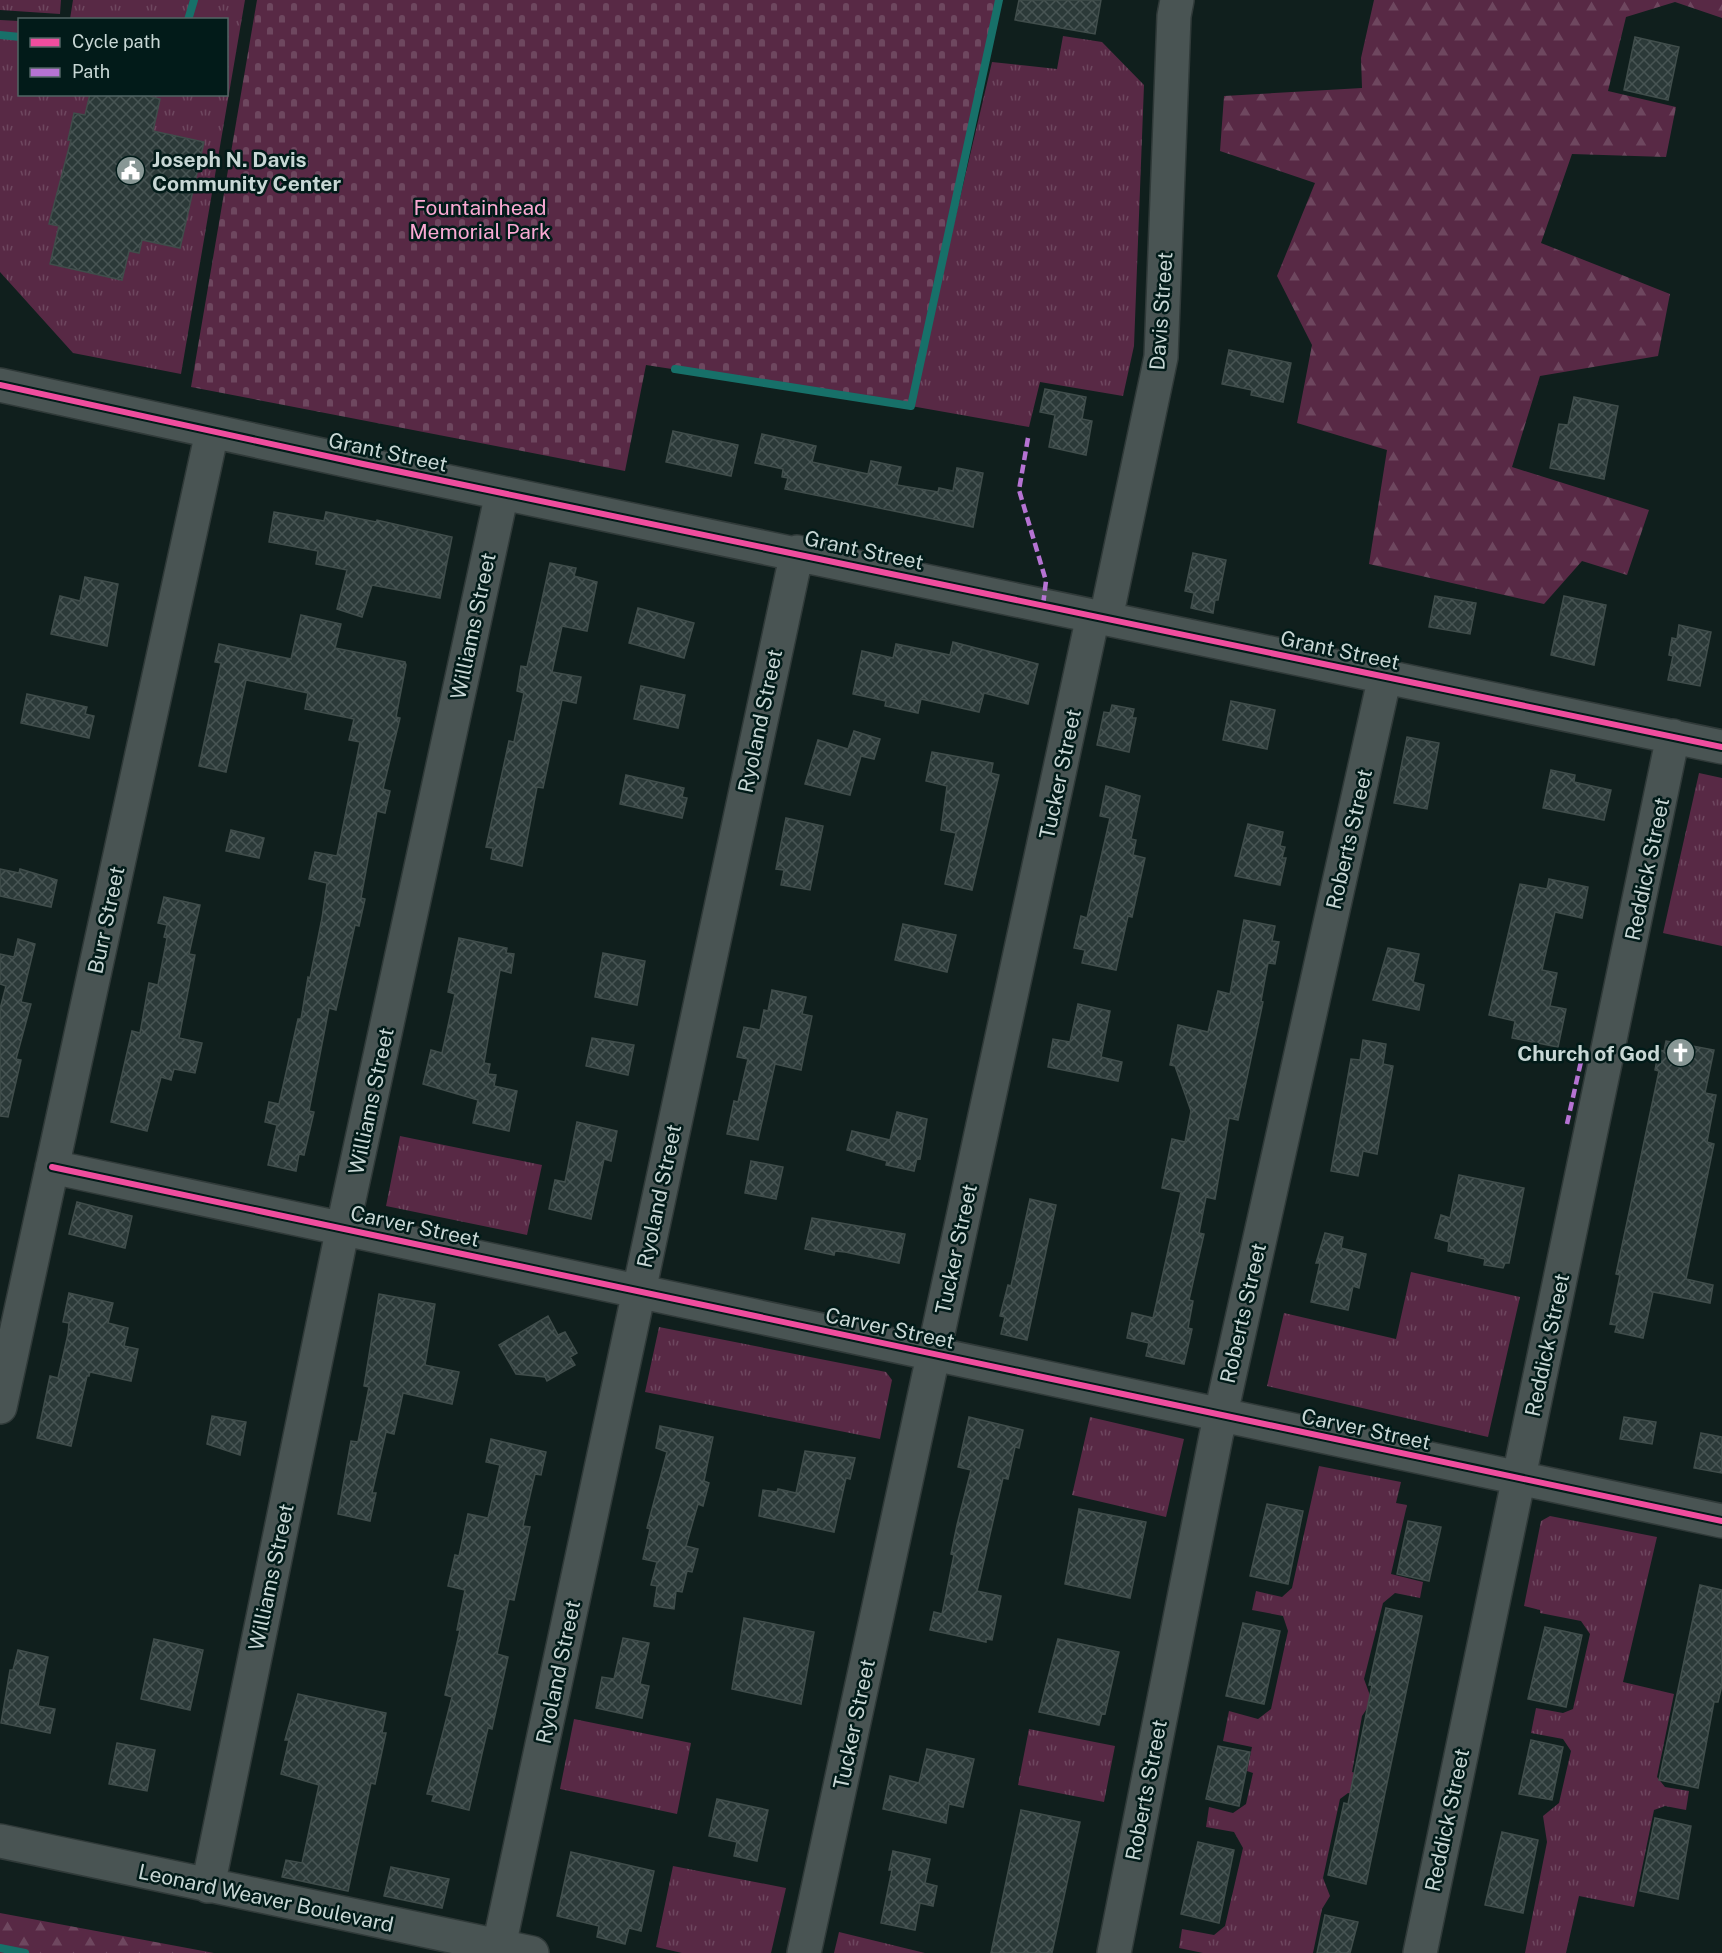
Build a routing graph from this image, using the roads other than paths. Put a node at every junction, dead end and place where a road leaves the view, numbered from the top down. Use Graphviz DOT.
graph roads {
  1 [pos="1178,0"];
  2 [pos="0,385"];
  3 [pos="212,432"];
  4 [pos="502,493"];
  5 [pos="796,552"];
  6 [pos="1100,617"];
  7 [pos="1385,676"];
  8 [pos="1673,736"];
  9 [pos="1722,747"];
  10 [pos="51,1167"];
  11 [pos="343,1227"];
  12 [pos="638,1292"];
  13 [pos="934,1354"];
  14 [pos="0,1407"];
  15 [pos="1221,1415"];
  16 [pos="1519,1478"];
  17 [pos="1722,1521"];
  18 [pos="0,1841"];
  19 [pos="208,1886"];
  20 [pos="499,1946"];
  21 [pos="532,1953"];
  22 [pos="804,1953"];
  23 [pos="1114,1953"];
  24 [pos="1420,1953"];
  1 -- 6 [label="street, Davis Street"];
  2 -- 3 [label="street, Grant Street"];
  3 -- 4 [label="street, Grant Street"];
  3 -- 10 [label="street, Burr Street"];
  4 -- 5 [label="street, Grant Street"];
  4 -- 11 [label="street, Williams Street"];
  5 -- 6 [label="street, Grant Street"];
  5 -- 12 [label="street, Ryoland Street"];
  6 -- 7 [label="street, Grant Street"];
  6 -- 13 [label="street, Tucker Street"];
  7 -- 8 [label="street, Grant Street"];
  7 -- 15 [label="street, Roberts Street"];
  8 -- 9 [label="street, Grant Street"];
  8 -- 16 [label="street, Reddick Street"];
  10 -- 11 [label="street, Carver Street"];
  10 -- 14 [label="street, Burr Street"];
  11 -- 12 [label="street, Carver Street"];
  11 -- 19 [label="street, Williams Street"];
  12 -- 13 [label="street, Carver Street"];
  12 -- 20 [label="street, Ryoland Street"];
  13 -- 15 [label="street, Carver Street"];
  13 -- 22 [label="street, Tucker Street"];
  15 -- 16 [label="street, Carver Street"];
  15 -- 23 [label="street, Roberts Street"];
  16 -- 17 [label="street, Carver Street"];
  16 -- 24 [label="street, Reddick Street"];
  18 -- 19 [label="street, Leonard Weaver Boulevard"];
  19 -- 20 [label="street, Leonard Weaver Boulevard"];
  20 -- 21 [label="street, Leonard Weaver Boulevard"];
}
